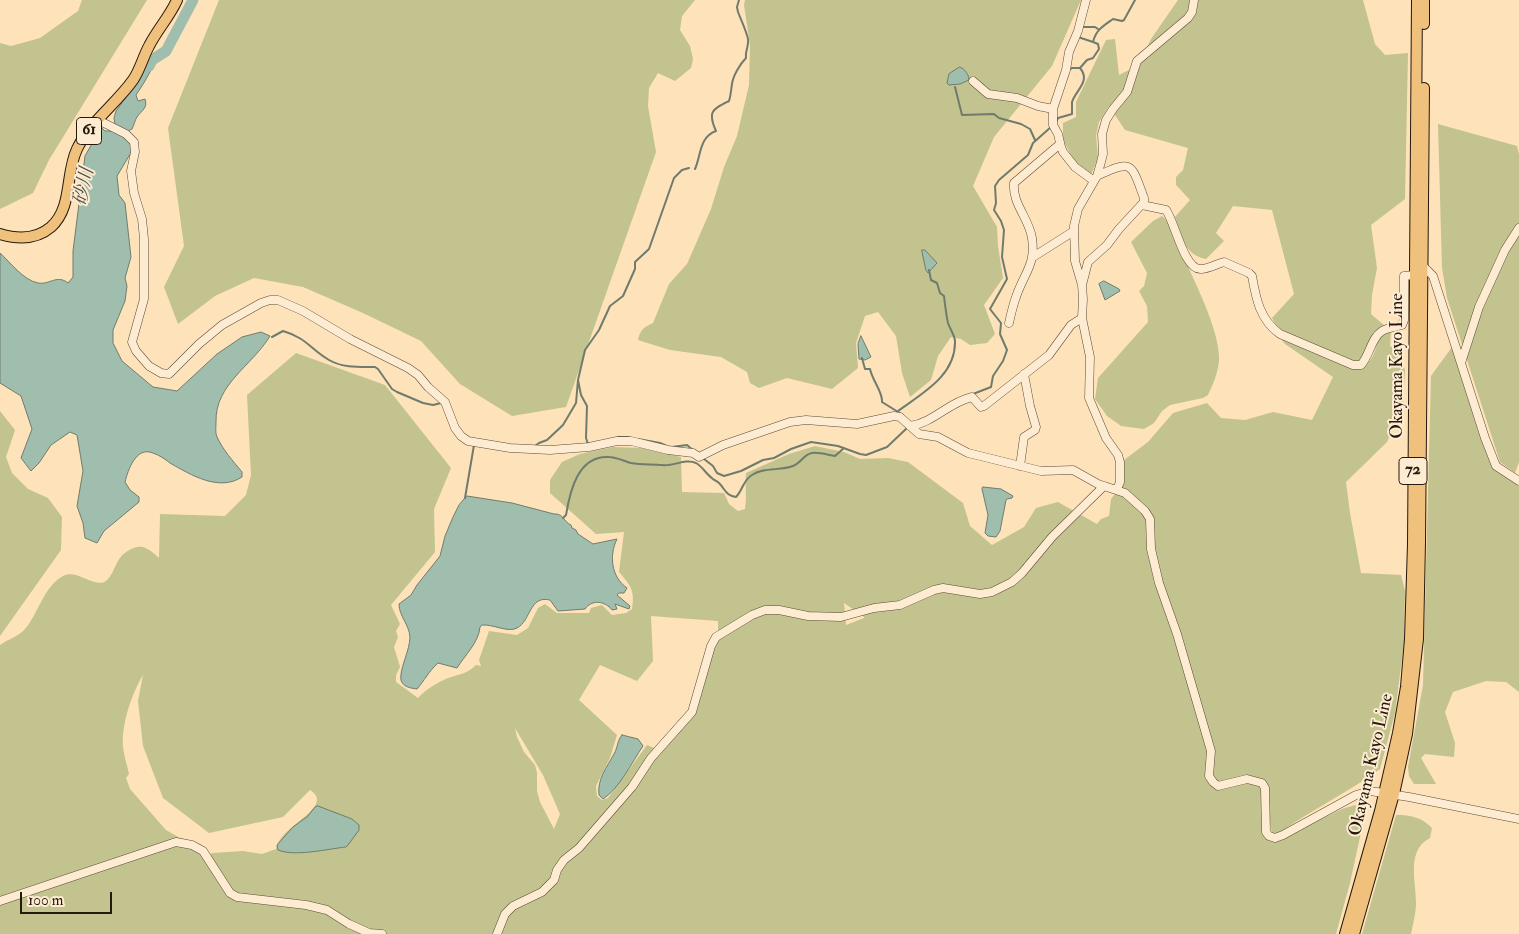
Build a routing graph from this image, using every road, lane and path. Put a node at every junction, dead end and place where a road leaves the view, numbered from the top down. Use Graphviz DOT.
graph roads {
  1 [pos="177,0"];
  2 [pos="1086,0"];
  3 [pos="1194,0"];
  4 [pos="1417,0"];
  5 [pos="1424,0"];
  6 [pos="973,81"];
  7 [pos="1053,109"];
  8 [pos="98,120"];
  9 [pos="1060,144"];
  10 [pos="1095,179"];
  11 [pos="1142,205"];
  12 [pos="1519,228"];
  13 [pos="1074,231"];
  14 [pos="0,234"];
  15 [pos="1033,257"];
  16 [pos="1422,265"];
  17 [pos="1414,275"];
  18 [pos="1082,286"];
  19 [pos="1082,318"];
  20 [pos="1009,323"];
  21 [pos="1461,363"];
  22 [pos="1024,374"];
  23 [pos="910,426"];
  24 [pos="1020,466"];
  25 [pos="1519,481"];
  26 [pos="1104,486"];
  27 [pos="1117,489"];
  28 [pos="1389,794"];
  29 [pos="1519,819"];
  30 [pos="0,901"];
  31 [pos="382,934"];
  32 [pos="497,934"];
  33 [pos="1344,934"];
  34 [pos="1354,934"];
  1 -- 8 [label="main road, 61"];
  2 -- 7 [label="street"];
  3 -- 10 [label="street"];
  4 -- 17 [label="main road, Okayama Kayo Line / 72"];
  5 -- 16 [label="main road, Okayama Kayo Line / 72"];
  6 -- 7 [label="street"];
  7 -- 9 [label="street"];
  8 -- 14 [label="main road, 61"];
  8 -- 23 [label="street"];
  9 -- 10 [label="street"];
  9 -- 15 [label="street"];
  10 -- 11 [label="street"];
  10 -- 13 [label="street"];
  11 -- 17 [label="street"];
  11 -- 18 [label="street"];
  12 -- 21 [label="street"];
  13 -- 15 [label="street"];
  13 -- 18 [label="street"];
  15 -- 20 [label="street"];
  16 -- 21 [label="street"];
  16 -- 28 [label="main road, Okayama Kayo Line / 72"];
  17 -- 28 [label="main road, Okayama Kayo Line / 72"];
  18 -- 19 [label="street"];
  19 -- 22 [label="street"];
  19 -- 27 [label="street"];
  21 -- 25 [label="street"];
  22 -- 23 [label="street"];
  22 -- 24 [label="street"];
  23 -- 24 [label="street"];
  24 -- 26 [label="street"];
  26 -- 27 [label="street"];
  26 -- 32 [label="street"];
  27 -- 28 [label="street"];
  28 -- 29 [label="street"];
  28 -- 33 [label="main road, Okayama Kayo Line / 72"];
  28 -- 34 [label="main road, Okayama Kayo Line / 72"];
  30 -- 31 [label="street"];
}
